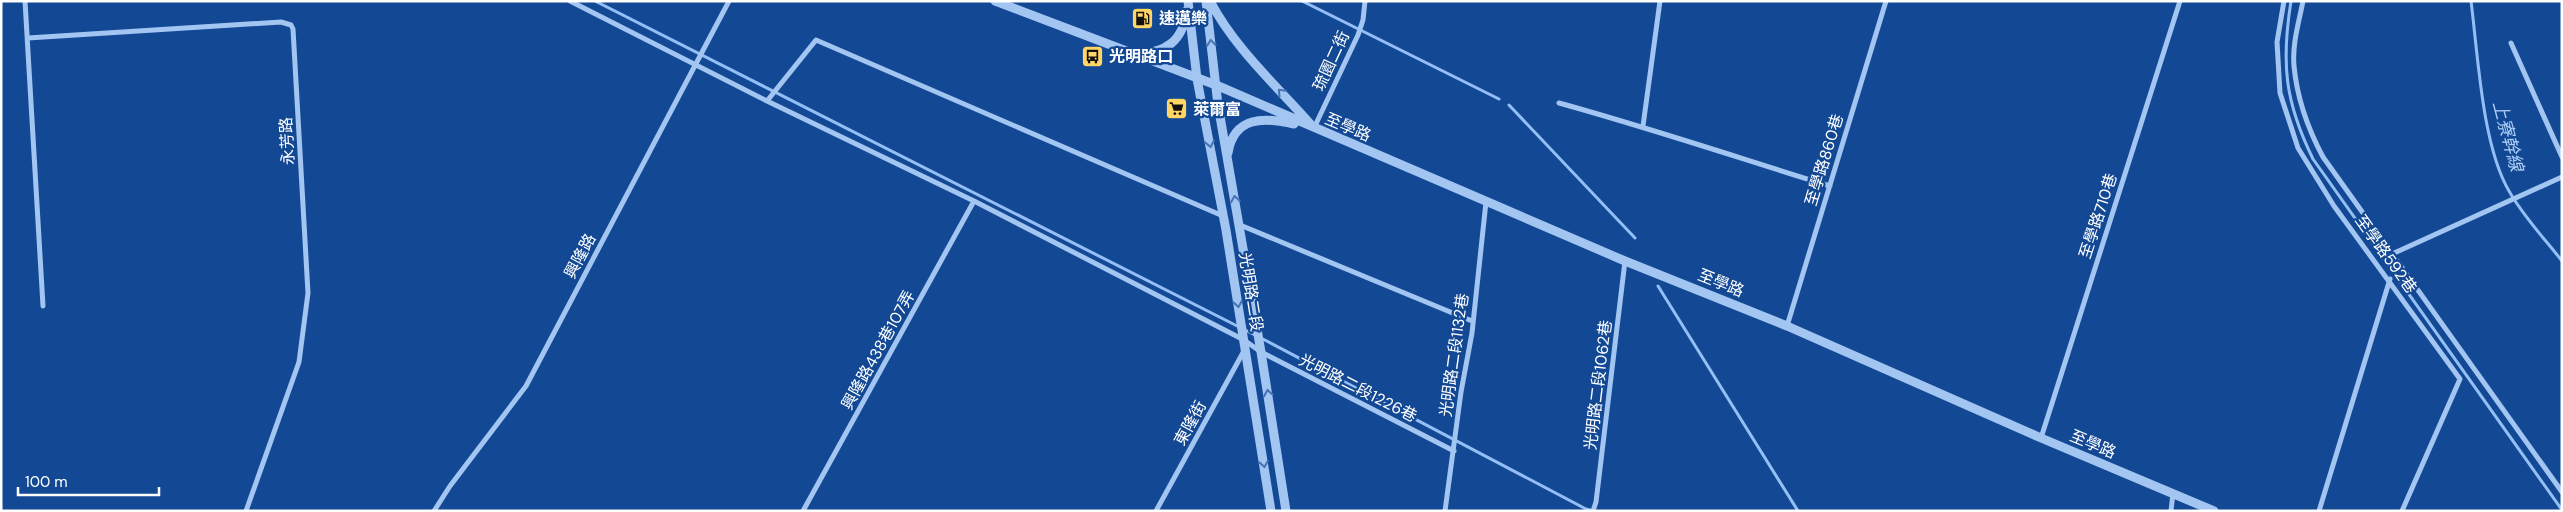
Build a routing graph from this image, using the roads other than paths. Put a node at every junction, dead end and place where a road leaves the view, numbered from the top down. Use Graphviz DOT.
graph roads {
  1 [pos="25,1"];
  2 [pos="570,1"];
  3 [pos="729,1"];
  4 [pos="995,1"];
  5 [pos="1188,1"];
  6 [pos="1206,1"];
  7 [pos="1210,1"];
  8 [pos="1365,1"];
  9 [pos="1660,1"];
  10 [pos="1886,1"];
  11 [pos="2180,1"];
  12 [pos="2284,1"];
  13 [pos="2302,1"];
  14 [pos="28,38"];
  15 [pos="2511,43"];
  16 [pos="1129,52"];
  17 [pos="696,66"];
  18 [pos="1197,79"];
  19 [pos="1216,85"];
  20 [pos="768,101"];
  21 [pos="1559,104"];
  22 [pos="1643,126"];
  23 [pos="1313,129"];
  24 [pos="1228,156"];
  25 [pos="2562,157"];
  26 [pos="2562,177"];
  27 [pos="1830,186"];
  28 [pos="974,201"];
  29 [pos="1486,202"];
  30 [pos="1223,216"];
  31 [pos="1240,225"];
  32 [pos="2392,254"];
  33 [pos="1625,261"];
  34 [pos="2390,280"];
  35 [pos="43,306"];
  36 [pos="1472,321"];
  37 [pos="1787,326"];
  38 [pos="1247,345"];
  39 [pos="1261,352"];
  40 [pos="2041,438"];
  41 [pos="1454,451"];
  42 [pos="2562,492"];
  43 [pos="2173,493"];
  44 [pos="246,511"];
  45 [pos="434,511"];
  46 [pos="802,511"];
  47 [pos="1156,511"];
  48 [pos="1271,511"];
  49 [pos="1286,511"];
  50 [pos="1445,511"];
  51 [pos="1593,511"];
  52 [pos="2171,511"];
  53 [pos="2214,511"];
  54 [pos="2319,511"];
  55 [pos="2402,511"];
  1 -- 14 [label="street"];
  2 -- 17 [label="street, 光明路二段1226巷"];
  3 -- 17 [label="street, 興隆路"];
  4 -- 16 [label="street, 至學路"];
  5 -- 16 [label="street"];
  5 -- 18 [label="street, 光明路二段"];
  19 -- 6 [label="street, 光明路二段, one-way"];
  23 -- 7 [label="street, one-way"];
  8 -- 23 [label="street, 琉園二街"];
  9 -- 22 [label="street"];
  10 -- 27 [label="street, 至學路860巷"];
  11 -- 40 [label="street, 至學路710巷"];
  12 -- 34 [label="street, 至學路592巷"];
  13 -- 32 [label="street"];
  14 -- 35 [label="street"];
  14 -- 44 [label="street, 永芳路"];
  15 -- 25 [label="street"];
  16 -- 18 [label="street, 至學路"];
  17 -- 20 [label="street, 光明路二段1226巷"];
  17 -- 45 [label="street, 興隆路"];
  18 -- 19 [label="street, 至學路"];
  18 -- 30 [label="street, 光明路二段, one-way"];
  19 -- 23 [label="street, 至學路"];
  19 -- 24 [label="street, 光明路二段"];
  20 -- 28 [label="street, 光明路二段1226巷"];
  20 -- 30 [label="street"];
  21 -- 22 [label="street"];
  22 -- 27 [label="street"];
  23 -- 24 [label="street"];
  23 -- 29 [label="street, 至學路"];
  31 -- 24 [label="street, 光明路二段, one-way"];
  26 -- 32 [label="street"];
  27 -- 37 [label="street, 至學路860巷"];
  28 -- 38 [label="street, 光明路二段1226巷"];
  28 -- 46 [label="street, 興隆路438巷107弄"];
  29 -- 33 [label="street, 至學路"];
  29 -- 36 [label="street, 光明路二段1132巷"];
  30 -- 38 [label="street, 光明路二段, one-way"];
  31 -- 36 [label="street"];
  31 -- 39 [label="street, 光明路二段"];
  32 -- 42 [label="street"];
  33 -- 37 [label="street, 至學路"];
  33 -- 51 [label="street, 光明路二段1062巷"];
  34 -- 54 [label="street"];
  34 -- 55 [label="street, 至學路592巷"];
  36 -- 41 [label="street, 光明路二段1132巷"];
  37 -- 40 [label="street, 至學路"];
  38 -- 39 [label="street, 光明路二段1226巷"];
  38 -- 47 [label="street, 東隆街"];
  38 -- 48 [label="street, 光明路二段, one-way"];
  39 -- 41 [label="street, 光明路二段1226巷"];
  49 -- 39 [label="street, 光明路二段, one-way"];
  40 -- 43 [label="street, 至學路"];
  41 -- 50 [label="street, 光明路二段1132巷"];
  43 -- 52 [label="street"];
  43 -- 53 [label="street, 至學路"];
}
